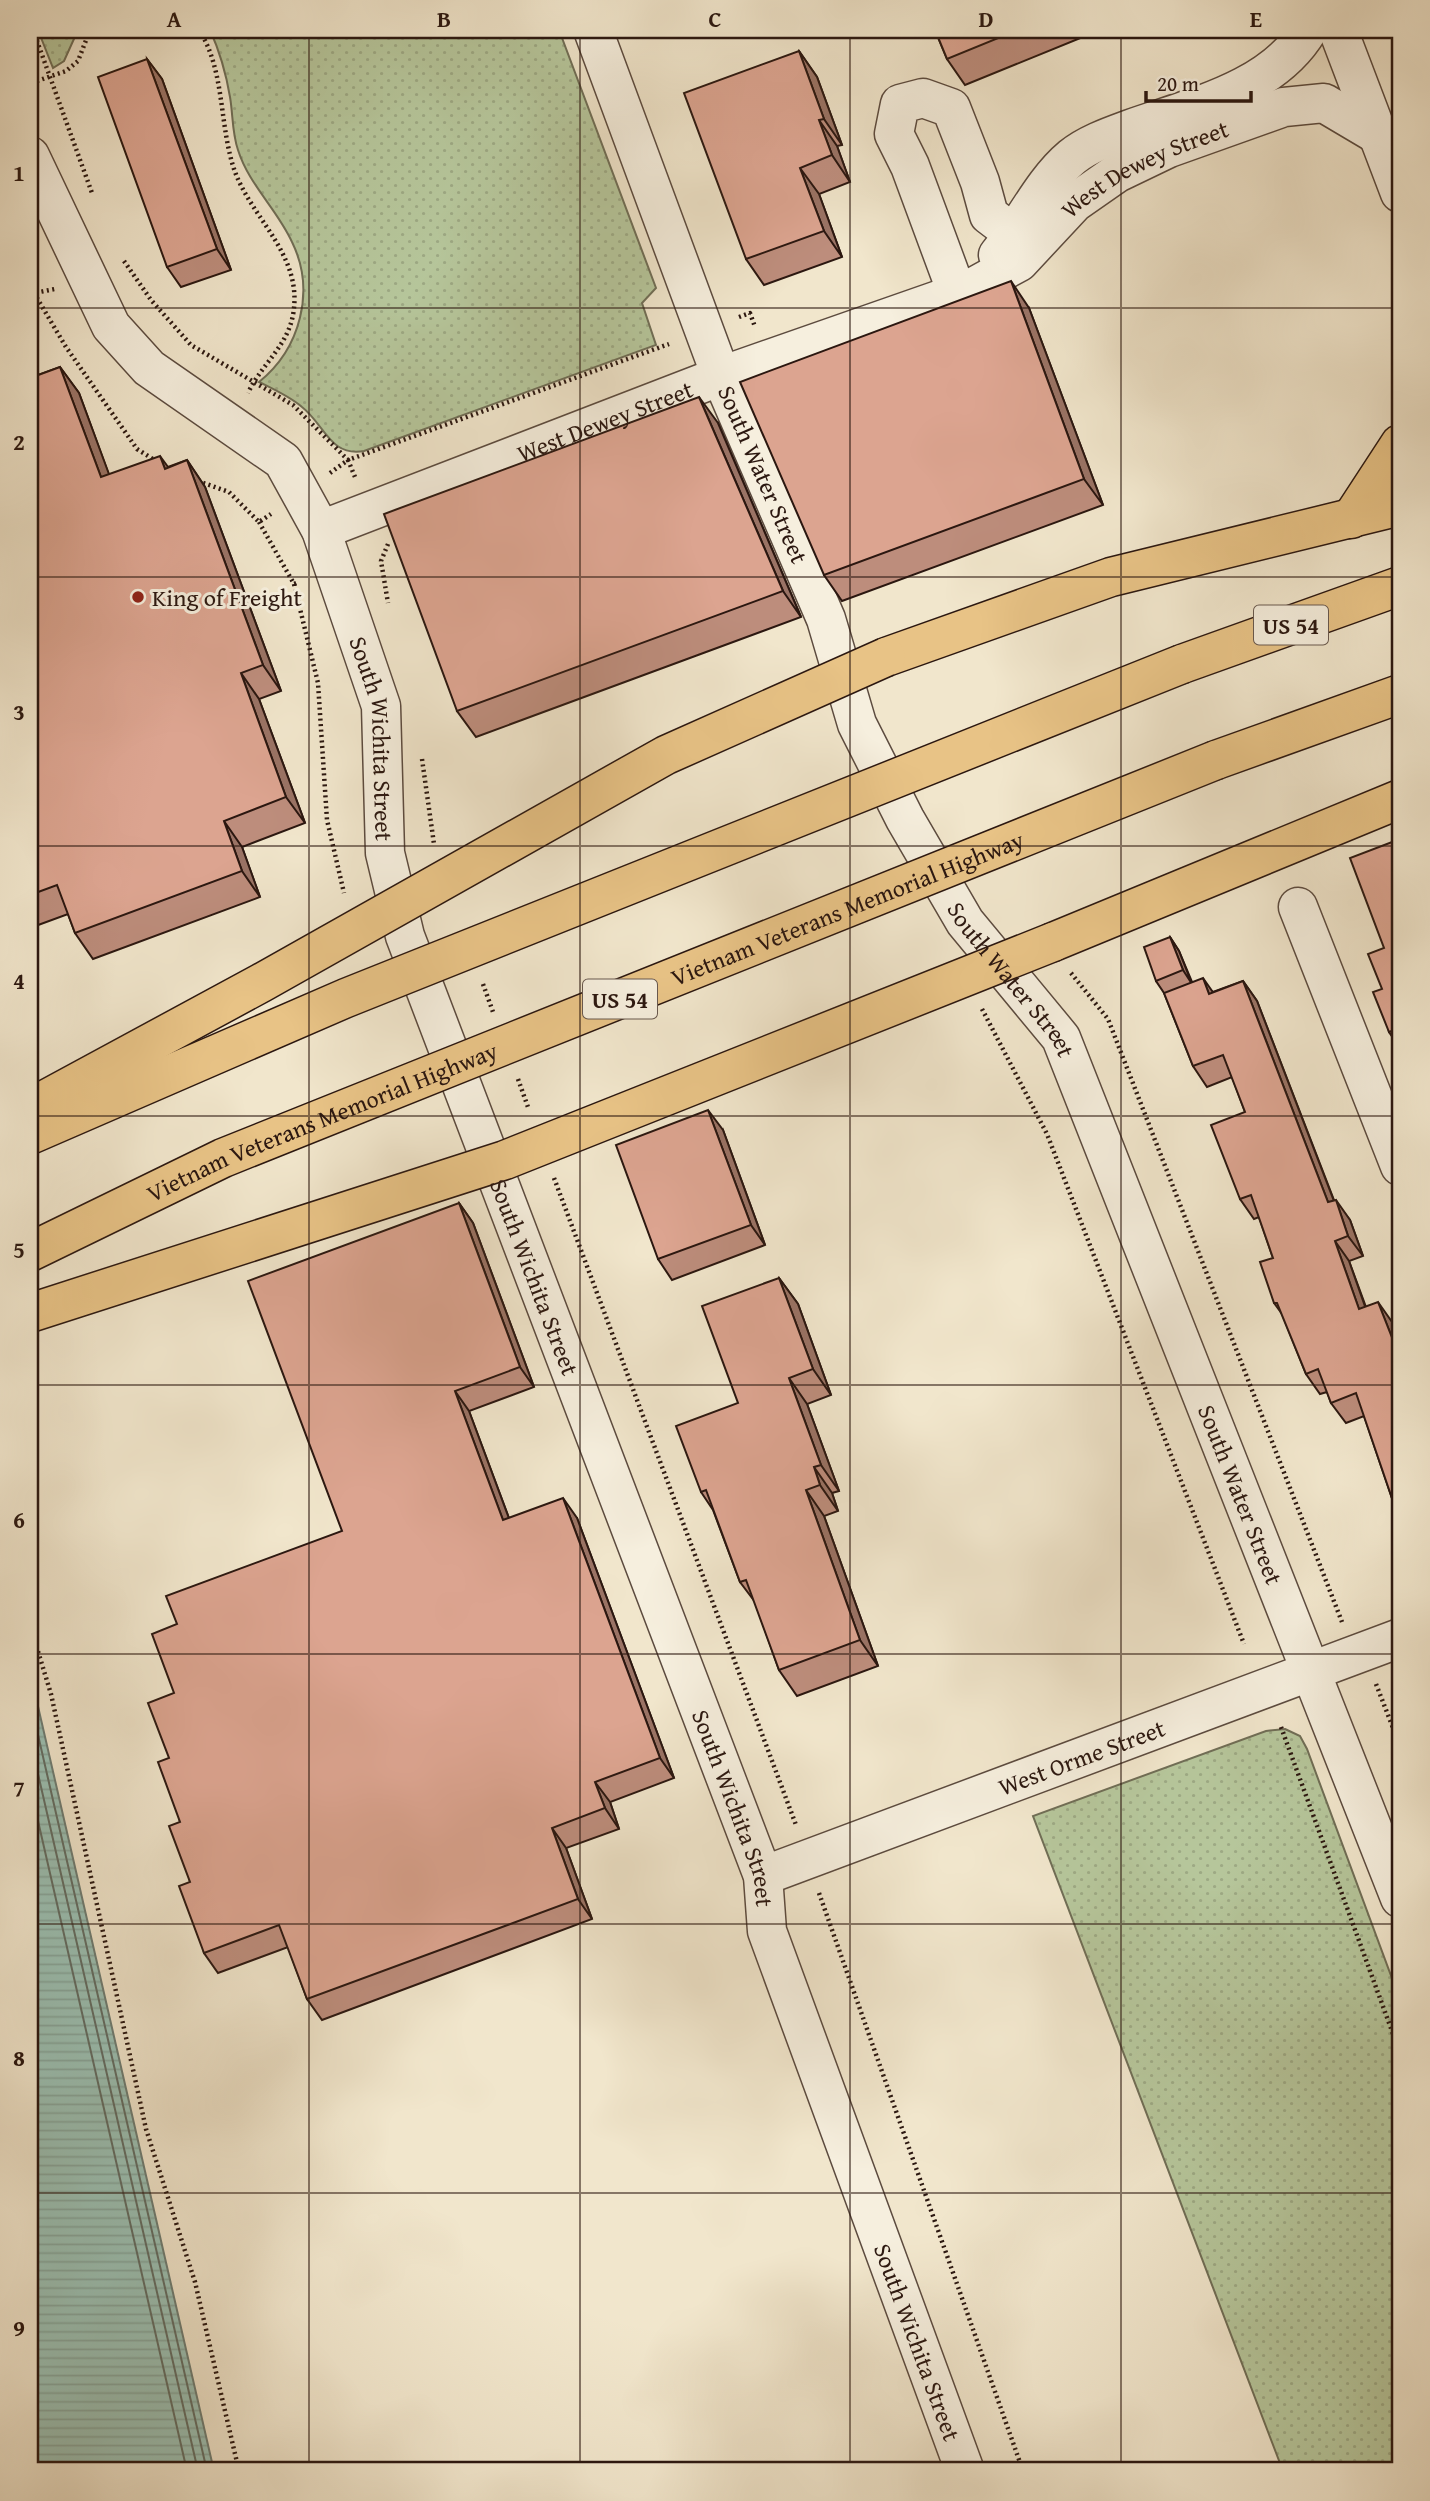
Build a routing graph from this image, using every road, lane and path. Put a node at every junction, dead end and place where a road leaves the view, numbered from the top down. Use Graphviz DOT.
graph roads {
  1 [pos="33,30"];
  2 [pos="90,30"];
  3 [pos="199,30"];
  4 [pos="593,30"];
  5 [pos="1308,30"];
  6 [pos="1338,30"];
  7 [pos="50,77"];
  8 [pos="37,81"];
  9 [pos="1378,135"];
  10 [pos="30,156"];
  11 [pos="1400,192"];
  12 [pos="94,200"];
  13 [pos="1014,234"];
  14 [pos="120,255"];
  15 [pos="964,291"];
  16 [pos="750,313"];
  17 [pos="704,331"];
  18 [pos="721,376"];
  19 [pos="253,382"];
  20 [pos="245,401"];
  21 [pos="1400,444"];
  22 [pos="1400,506"];
  23 [pos="1351,519"];
  24 [pos="321,530"];
  25 [pos="395,539"];
  26 [pos="294,584"];
  27 [pos="1400,586"];
  28 [pos="392,616"];
  29 [pos="1400,694"];
  30 [pos="421,751"];
  31 [pos="1400,799"];
  32 [pos="435,854"];
  33 [pos="346,901"];
  34 [pos="1298,907"];
  35 [pos="478,971"];
  36 [pos="497,1023"];
  37 [pos="516,1075"];
  38 [pos="30,1108"];
  39 [pos="531,1114"];
  40 [pos="1392,1122"];
  41 [pos="30,1135"];
  42 [pos="550,1166"];
  43 [pos="1400,1166"];
  44 [pos="30,1252"];
  45 [pos="30,1313"];
  46 [pos="30,1625"];
  47 [pos="1400,1638"];
  48 [pos="1309,1673"];
  49 [pos="1281,1727"];
  50 [pos="807,1860"];
  51 [pos="763,1876"];
  52 [pos="1400,1898"];
  53 [pos="1400,2053"];
  54 [pos="239,2471"];
  55 [pos="965,2471"];
  56 [pos="1023,2471"];
  1 -- 7 [label="path"];
  2 -- 7 [label="path"];
  3 -- 19 [label="path"];
  4 -- 17 [label="street, South Water Street"];
  5 -- 13 [label="street, West Dewey Street"];
  6 -- 9 [label="street"];
  7 -- 8 [label="path"];
  7 -- 12 [label="path"];
  9 -- 11 [label="street"];
  9 -- 15 [label="street, West Dewey Street"];
  10 -- 24 [label="street, South Wichita Street"];
  13 -- 15 [label="street, West Dewey Street"];
  13 -- 15 [label="street"];
  14 -- 19 [label="path"];
  15 -- 18 [label="street, West Dewey Street"];
  16 -- 17 [label="path"];
  17 -- 18 [label="street, South Water Street"];
  17 -- 19 [label="path"];
  18 -- 24 [label="street, West Dewey Street"];
  18 -- 48 [label="street, South Water Street"];
  19 -- 20 [label="path"];
  21 -- 23 [label="highway"];
  22 -- 23 [label="highway"];
  23 -- 38 [label="highway, bridge"];
  24 -- 51 [label="street, South Wichita Street"];
  25 -- 28 [label="path"];
  26 -- 33 [label="path"];
  27 -- 41 [label="highway, US 54, bridge"];
  29 -- 44 [label="highway, Vietnam Veterans Memorial Highway / US 54, bridge"];
  30 -- 32 [label="path"];
  31 -- 45 [label="highway, bridge"];
  34 -- 40 [label="street"];
  35 -- 36 [label="path"];
  37 -- 39 [label="path"];
  40 -- 43 [label="street"];
  42 -- 50 [label="path"];
  46 -- 54 [label="path"];
  47 -- 48 [label="street, West Orme Street"];
  48 -- 50 [label="street, West Orme Street"];
  48 -- 52 [label="street, South Water Street"];
  49 -- 53 [label="path"];
  50 -- 51 [label="street, West Orme Street"];
  50 -- 56 [label="path"];
  51 -- 55 [label="street, South Wichita Street"];
}
